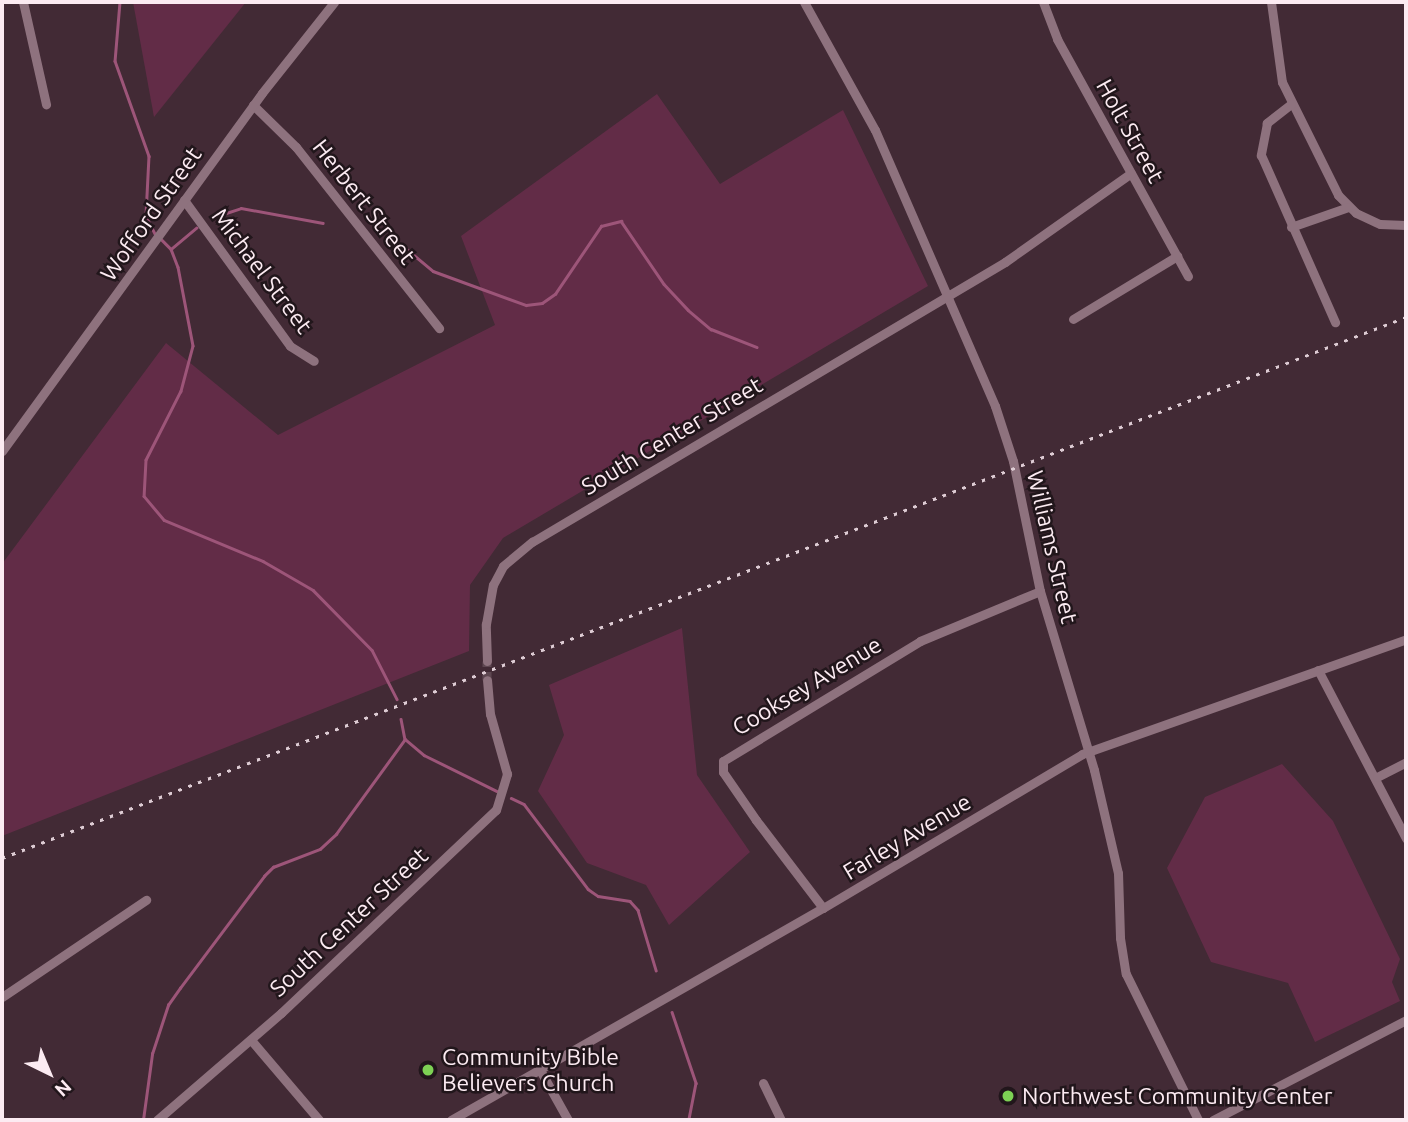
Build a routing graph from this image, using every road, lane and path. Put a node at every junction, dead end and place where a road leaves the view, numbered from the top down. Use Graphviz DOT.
graph roads {
  1 [pos="23,2"];
  2 [pos="334,2"];
  3 [pos="804,2"];
  4 [pos="1044,2"];
  5 [pos="1271,2"];
  6 [pos="46,104"];
  7 [pos="1292,104"];
  8 [pos="253,105"];
  9 [pos="1131,173"];
  10 [pos="184,200"];
  11 [pos="1348,207"];
  12 [pos="1406,225"];
  13 [pos="1291,228"];
  14 [pos="1177,256"];
  15 [pos="1188,276"];
  16 [pos="947,293"];
  17 [pos="1073,319"];
  18 [pos="1335,322"];
  19 [pos="439,328"];
  20 [pos="314,361"];
  21 [pos="2,451"];
  22 [pos="1040,592"];
  23 [pos="1406,639"];
  24 [pos="487,661"];
  25 [pos="1318,670"];
  26 [pos="487,680"];
  27 [pos="1088,752"];
  28 [pos="1406,762"];
  29 [pos="1377,777"];
  30 [pos="1406,838"];
  31 [pos="146,900"];
  32 [pos="823,908"];
  33 [pos="2,997"];
  34 [pos="1406,1020"];
  35 [pos="251,1040"];
  36 [pos="540,1070"];
  37 [pos="763,1083"];
  38 [pos="157,1120"];
  39 [pos="319,1120"];
  40 [pos="451,1120"];
  41 [pos="568,1120"];
  42 [pos="781,1120"];
  43 [pos="1198,1120"];
  44 [pos="1213,1120"];
  1 -- 6 [label="street"];
  2 -- 8 [label="street, Wofford Street"];
  3 -- 16 [label="street, Williams Street"];
  4 -- 9 [label="street, Holt Street"];
  5 -- 7 [label="street"];
  7 -- 11 [label="street"];
  7 -- 13 [label="street"];
  8 -- 10 [label="street, Wofford Street"];
  8 -- 19 [label="street, Herbert Street"];
  9 -- 14 [label="street, Holt Street"];
  9 -- 16 [label="street, South Center Street"];
  10 -- 20 [label="street, Michael Street"];
  10 -- 21 [label="street, Wofford Street"];
  11 -- 12 [label="street"];
  11 -- 13 [label="street"];
  13 -- 18 [label="street"];
  14 -- 15 [label="street, Holt Street"];
  14 -- 17 [label="street"];
  16 -- 22 [label="street, Williams Street"];
  16 -- 24 [label="street, South Center Street"];
  22 -- 27 [label="street, Williams Street"];
  22 -- 32 [label="street, Cooksey Avenue"];
  23 -- 25 [label="street, Farley Avenue"];
  25 -- 27 [label="street, Farley Avenue"];
  25 -- 29 [label="street"];
  26 -- 35 [label="street, South Center Street"];
  27 -- 32 [label="street, Farley Avenue"];
  27 -- 43 [label="street, Williams Street"];
  28 -- 29 [label="street"];
  29 -- 30 [label="street"];
  31 -- 33 [label="street"];
  32 -- 36 [label="street, Farley Avenue"];
  34 -- 44 [label="street"];
  35 -- 38 [label="street, South Center Street"];
  35 -- 39 [label="street"];
  36 -- 40 [label="street, Farley Avenue"];
  36 -- 41 [label="street"];
  37 -- 42 [label="street"];
}
